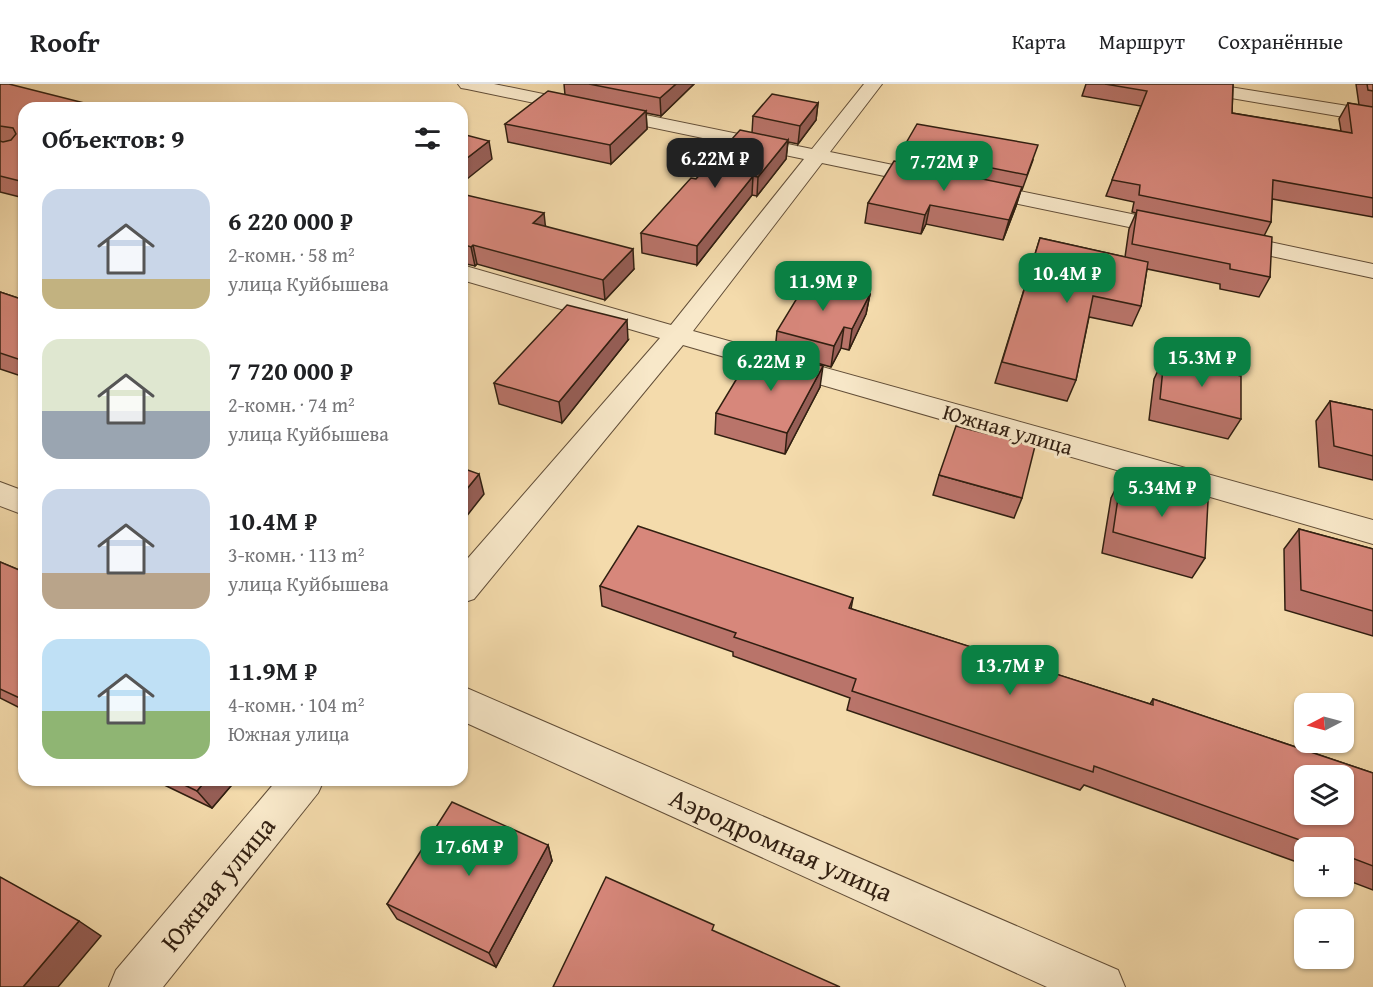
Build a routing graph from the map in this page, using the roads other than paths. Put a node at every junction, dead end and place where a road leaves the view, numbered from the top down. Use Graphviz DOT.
graph roads {
  1 [pos="467,84"];
  2 [pos="873,84"];
  3 [pos="1178,84"];
  4 [pos="1373,116"];
  5 [pos="816,155"];
  6 [pos="1373,270"];
  7 [pos="468,274"];
  8 [pos="677,335"];
  9 [pos="0,493"];
  10 [pos="18,501"];
  11 [pos="1373,532"];
  12 [pos="468,581"];
  13 [pos="468,706"];
  14 [pos="298,786"];
  15 [pos="133,987"];
  16 [pos="1101,987"];
  1 -- 5 [label="street"];
  2 -- 5 [label="street"];
  3 -- 4 [label="street"];
  5 -- 6 [label="street"];
  5 -- 8 [label="street"];
  7 -- 8 [label="street, Южная улица"];
  8 -- 11 [label="street, Южная улица"];
  8 -- 12 [label="street"];
  9 -- 10 [label="street"];
  13 -- 16 [label="street, Аэродромная улица"];
  14 -- 15 [label="street, Южная улица"];
}
